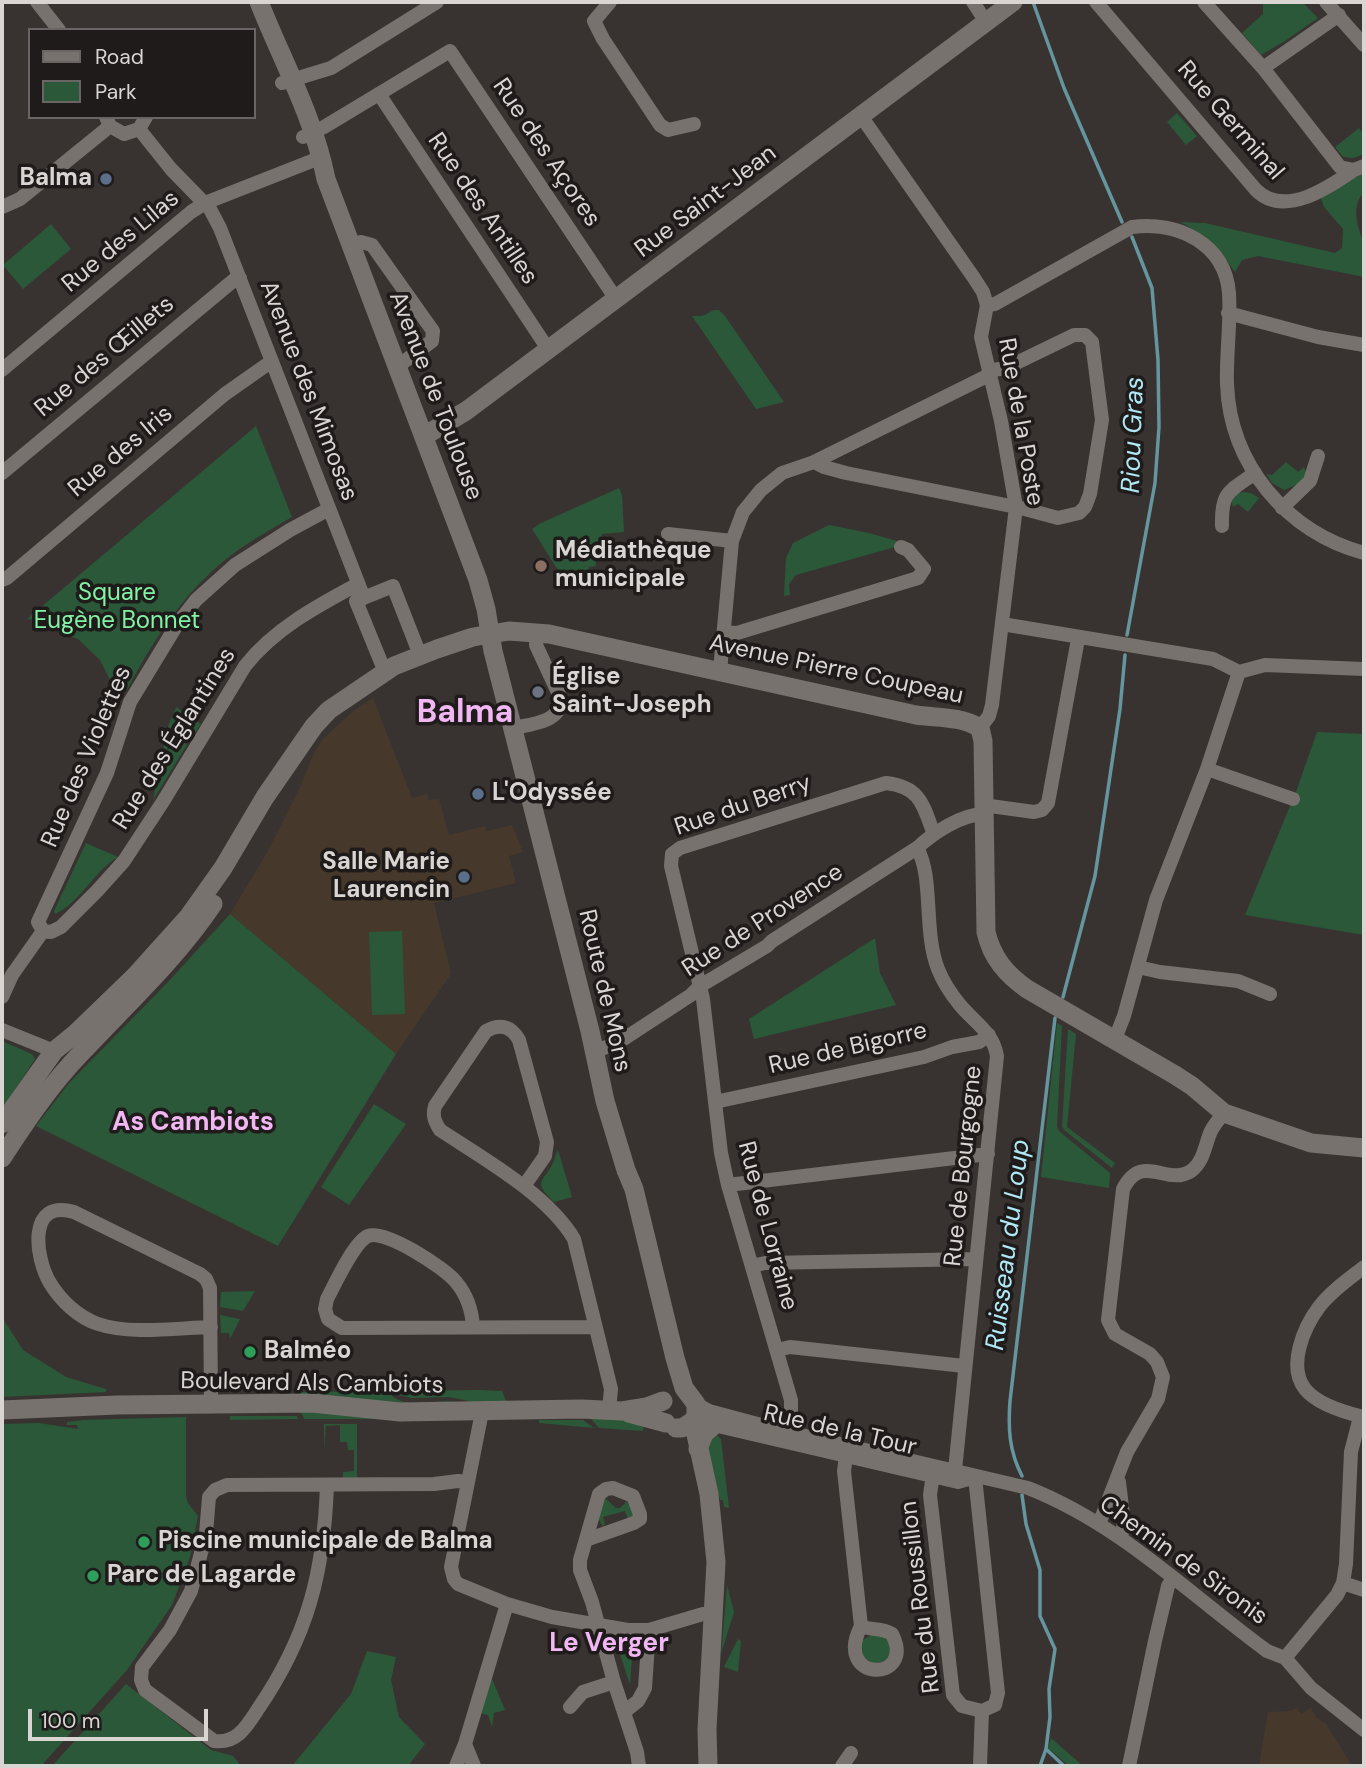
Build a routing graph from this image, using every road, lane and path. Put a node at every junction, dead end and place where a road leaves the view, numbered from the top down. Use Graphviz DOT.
graph roads {
  1 [pos="37,2"];
  2 [pos="246,2"];
  3 [pos="259,2"];
  4 [pos="437,2"];
  5 [pos="610,2"];
  6 [pos="973,2"];
  7 [pos="1013,2"];
  8 [pos="1096,2"];
  9 [pos="1204,2"];
  10 [pos="1326,2"];
  11 [pos="1339,15"];
  12 [pos="986,22"];
  13 [pos="57,28"];
  14 [pos="1364,45"];
  15 [pos="1264,68"];
  16 [pos="287,81"];
  17 [pos="379,94"];
  18 [pos="861,116"];
  19 [pos="108,122"];
  20 [pos="143,123"];
  21 [pos="694,124"];
  22 [pos="308,135"];
  23 [pos="317,159"];
  24 [pos="1359,168"];
  25 [pos="205,203"];
  26 [pos="2,207"];
  27 [pos="351,245"];
  28 [pos="240,278"];
  29 [pos="616,299"];
  30 [pos="987,305"];
  31 [pos="1228,313"];
  32 [pos="1364,345"];
  33 [pos="548,349"];
  34 [pos="272,361"];
  35 [pos="398,366"];
  36 [pos="2,370"];
  37 [pos="989,374"];
  38 [pos="425,436"];
  39 [pos="842,446"];
  40 [pos="1318,456"];
  41 [pos="814,462"];
  42 [pos="2,473"];
  43 [pos="846,473"];
  44 [pos="1255,473"];
  45 [pos="1016,507"];
  46 [pos="1282,508"];
  47 [pos="329,509"];
  48 [pos="1222,526"];
  49 [pos="668,534"];
  50 [pos="732,541"];
  51 [pos="901,547"];
  52 [pos="1364,553"];
  53 [pos="2,580"];
  54 [pos="361,591"];
  55 [pos="1002,624"];
  56 [pos="537,632"];
  57 [pos="724,632"];
  58 [pos="491,633"];
  59 [pos="1078,639"];
  60 [pos="420,655"];
  61 [pos="1364,669"];
  62 [pos="720,671"];
  63 [pos="385,672"];
  64 [pos="1239,672"];
  65 [pos="513,728"];
  66 [pos="979,728"];
  67 [pos="1207,769"];
  68 [pos="278,780"];
  69 [pos="1293,799"];
  70 [pos="984,816"];
  71 [pos="933,832"];
  72 [pos="917,848"];
  73 [pos="44,931"];
  74 [pos="1138,967"];
  75 [pos="700,986"];
  76 [pos="1270,994"];
  77 [pos="2,997"];
  78 [pos="2,1030"];
  79 [pos="989,1035"];
  80 [pos="1115,1039"];
  81 [pos="54,1051"];
  82 [pos="594,1051"];
  83 [pos="70,1065"];
  84 [pos="715,1102"];
  85 [pos="1224,1113"];
  86 [pos="2,1124"];
  87 [pos="1364,1148"];
  88 [pos="988,1154"];
  89 [pos="2,1158"];
  90 [pos="728,1185"];
  91 [pos="524,1186"];
  92 [pos="976,1259"];
  93 [pos="752,1266"];
  94 [pos="1364,1267"];
  95 [pos="473,1326"];
  96 [pos="596,1326"];
  97 [pos="211,1327"];
  98 [pos="777,1350"];
  99 [pos="675,1358"];
  100 [pos="964,1366"];
  101 [pos="665,1399"];
  102 [pos="211,1405"];
  103 [pos="2,1410"];
  104 [pos="615,1410"];
  105 [pos="482,1412"];
  106 [pos="686,1415"];
  107 [pos="1362,1417"];
  108 [pos="713,1426"];
  109 [pos="780,1430"];
  110 [pos="699,1452"];
  111 [pos="846,1456"];
  112 [pos="955,1469"];
  113 [pos="933,1472"];
  114 [pos="975,1477"];
  115 [pos="1119,1477"];
  116 [pos="467,1482"];
  117 [pos="327,1485"];
  118 [pos="434,1485"];
  119 [pos="1028,1488"];
  120 [pos="463,1499"];
  121 [pos="1099,1524"];
  122 [pos="1121,1538"];
  123 [pos="586,1540"];
  124 [pos="1173,1578"];
  125 [pos="1343,1583"];
  126 [pos="586,1589"];
  127 [pos="1189,1590"];
  128 [pos="1364,1590"];
  129 [pos="507,1604"];
  130 [pos="1161,1614"];
  131 [pos="715,1615"];
  132 [pos="578,1621"];
  133 [pos="597,1626"];
  134 [pos="861,1626"];
  135 [pos="649,1630"];
  136 [pos="1285,1658"];
  137 [pos="1304,1679"];
  138 [pos="614,1682"];
  139 [pos="570,1707"];
  140 [pos="982,1711"];
  141 [pos="624,1712"];
  142 [pos="1364,1721"];
  143 [pos="1364,1730"];
  144 [pos="465,1744"];
  145 [pos="851,1752"];
  146 [pos="456,1766"];
  147 [pos="474,1766"];
  148 [pos="639,1766"];
  149 [pos="708,1766"];
  150 [pos="842,1766"];
  151 [pos="980,1766"];
  152 [pos="1129,1766"];
  1 -- 13 [label="street"];
  2 -- 16 [label="street"];
  3 -- 16 [label="street"];
  4 -- 16 [label="street"];
  5 -- 21 [label="street"];
  6 -- 12 [label="street"];
  7 -- 12 [label="street, Rue Saint-Jean"];
  8 -- 24 [label="street, Rue Germinal"];
  9 -- 15 [label="street"];
  10 -- 11 [label="street"];
  11 -- 14 [label="street"];
  11 -- 15 [label="street"];
  12 -- 18 [label="street, Rue Saint-Jean"];
  15 -- 24 [label="street"];
  16 -- 22 [label="street, Avenue de Toulouse"];
  17 -- 22 [label="street"];
  17 -- 29 [label="street, Rue des Açores"];
  17 -- 33 [label="street, Rue des Antilles"];
  18 -- 29 [label="street, Rue Saint-Jean"];
  18 -- 30 [label="street, Rue de la Poste"];
  19 -- 20 [label="street"];
  19 -- 26 [label="street"];
  20 -- 25 [label="street, Avenue des Mimosas"];
  22 -- 23 [label="street, Avenue de Toulouse"];
  23 -- 25 [label="street, Rue des Lilas"];
  23 -- 27 [label="street, Avenue de Toulouse"];
  25 -- 28 [label="street, Avenue des Mimosas"];
  25 -- 36 [label="street, Rue des Lilas"];
  27 -- 35 [label="street, Avenue de Toulouse"];
  27 -- 35 [label="street"];
  28 -- 34 [label="street, Avenue des Mimosas"];
  28 -- 42 [label="street, Rue des Œillets"];
  29 -- 33 [label="street, Rue Saint-Jean"];
  30 -- 31 [label="street"];
  30 -- 37 [label="street, Rue de la Poste"];
  31 -- 32 [label="street"];
  31 -- 44 [label="street"];
  33 -- 38 [label="street, Rue Saint-Jean"];
  34 -- 47 [label="street, Avenue des Mimosas"];
  34 -- 53 [label="street, Rue des Iris"];
  35 -- 38 [label="street, Avenue de Toulouse"];
  37 -- 39 [label="street"];
  37 -- 45 [label="street, Rue de la Poste"];
  37 -- 45 [label="street"];
  38 -- 58 [label="street, Avenue de Toulouse"];
  39 -- 41 [label="street"];
  39 -- 43 [label="street"];
  40 -- 46 [label="street"];
  41 -- 43 [label="street"];
  41 -- 50 [label="street"];
  43 -- 45 [label="street"];
  44 -- 46 [label="street"];
  44 -- 48 [label="street"];
  45 -- 55 [label="street, Rue de la Poste"];
  46 -- 52 [label="street"];
  47 -- 54 [label="street, Avenue des Mimosas"];
  47 -- 73 [label="street, Rue des Violettes"];
  49 -- 50 [label="street"];
  50 -- 57 [label="street"];
  51 -- 57 [label="street"];
  54 -- 60 [label="street, Rue des Églantines"];
  54 -- 63 [label="street, Avenue des Mimosas"];
  54 -- 73 [label="street, Rue des Églantines"];
  55 -- 59 [label="street"];
  55 -- 66 [label="street, Rue de la Poste"];
  56 -- 58 [label="street, Avenue Pierre Coupeau"];
  56 -- 62 [label="street, Avenue Pierre Coupeau"];
  56 -- 65 [label="street"];
  57 -- 62 [label="street"];
  58 -- 60 [label="street, Avenue Pierre Coupeau"];
  58 -- 65 [label="street, Route de Mons"];
  59 -- 64 [label="street"];
  59 -- 70 [label="street"];
  60 -- 63 [label="street, Avenue Pierre Coupeau"];
  61 -- 64 [label="street"];
  62 -- 66 [label="street, Avenue Pierre Coupeau"];
  63 -- 68 [label="street, Avenue Pierre Coupeau"];
  64 -- 67 [label="street"];
  65 -- 82 [label="street, Route de Mons"];
  66 -- 70 [label="street, Avenue Pierre Coupeau"];
  67 -- 69 [label="street"];
  67 -- 74 [label="street"];
  68 -- 81 [label="street"];
  68 -- 83 [label="street"];
  70 -- 71 [label="street, Rue de Provence"];
  70 -- 80 [label="street, Avenue Pierre Coupeau"];
  71 -- 72 [label="street, Rue de Provence"];
  71 -- 75 [label="street, Rue du Berry"];
  72 -- 75 [label="street, Rue de Provence"];
  72 -- 79 [label="street, Rue de Bourgogne"];
  73 -- 77 [label="street"];
  74 -- 76 [label="street"];
  74 -- 80 [label="street"];
  75 -- 82 [label="street, Rue de Provence"];
  75 -- 84 [label="street, Rue de Lorraine"];
  78 -- 81 [label="street"];
  79 -- 84 [label="street, Rue de Bigorre"];
  79 -- 88 [label="street, Rue de Bourgogne"];
  80 -- 85 [label="street, Avenue Pierre Coupeau"];
  81 -- 83 [label="street"];
  81 -- 86 [label="street"];
  82 -- 99 [label="street, Route de Mons"];
  83 -- 89 [label="street"];
  84 -- 90 [label="street, Rue de Lorraine"];
  85 -- 87 [label="street"];
  85 -- 115 [label="street"];
  88 -- 90 [label="street"];
  88 -- 92 [label="street, Rue de Bourgogne"];
  90 -- 93 [label="street, Rue de Lorraine"];
  91 -- 91 [label="street"];
  91 -- 96 [label="street"];
  92 -- 93 [label="street"];
  92 -- 100 [label="street, Rue de Bourgogne"];
  93 -- 98 [label="street, Rue de Lorraine"];
  94 -- 107 [label="street"];
  95 -- 95 [label="street"];
  95 -- 96 [label="street"];
  96 -- 104 [label="street"];
  97 -- 97 [label="street"];
  97 -- 102 [label="street"];
  98 -- 100 [label="street"];
  98 -- 109 [label="street, Rue de Lorraine"];
  99 -- 101 [label="street, Route de Mons"];
  99 -- 106 [label="street, Route de Mons"];
  100 -- 112 [label="street, Rue de Bourgogne"];
  101 -- 104 [label="street, Boulevard Als Cambiots"];
  101 -- 106 [label="street, Route de Mons"];
  102 -- 103 [label="street, Boulevard Als Cambiots"];
  102 -- 105 [label="street, Boulevard Als Cambiots"];
  104 -- 105 [label="street, Boulevard Als Cambiots"];
  104 -- 106 [label="street, Boulevard Als Cambiots"];
  105 -- 116 [label="street"];
  106 -- 108 [label="street, Rue de la Tour"];
  106 -- 109 [label="street, Rue de la Tour"];
  106 -- 110 [label="street, Route de Mons"];
  107 -- 125 [label="street"];
  108 -- 110 [label="street"];
  108 -- 111 [label="street, Rue de la Tour"];
  109 -- 113 [label="street, Rue de la Tour"];
  110 -- 131 [label="street, Route de Mons"];
  111 -- 113 [label="street, Rue de la Tour"];
  111 -- 134 [label="street"];
  112 -- 113 [label="street, Rue de la Tour"];
  112 -- 114 [label="street, Rue de la Tour"];
  113 -- 114 [label="street, Rue de la Tour"];
  113 -- 140 [label="street, Rue du Roussillon"];
  114 -- 119 [label="street, Rue de la Tour"];
  114 -- 140 [label="street"];
  115 -- 121 [label="street"];
  115 -- 122 [label="street"];
  116 -- 118 [label="street"];
  116 -- 120 [label="street"];
  117 -- 117 [label="street"];
  117 -- 118 [label="street"];
  118 -- 120 [label="street"];
  119 -- 121 [label="street, Chemin de Sironis"];
  120 -- 129 [label="street"];
  121 -- 122 [label="street, Chemin de Sironis"];
  122 -- 124 [label="street, Chemin de Sironis"];
  123 -- 126 [label="street"];
  124 -- 127 [label="street, Chemin de Sironis"];
  124 -- 130 [label="street"];
  125 -- 128 [label="street"];
  125 -- 136 [label="street"];
  126 -- 132 [label="street"];
  126 -- 133 [label="street"];
  127 -- 130 [label="street"];
  127 -- 136 [label="street, Chemin de Sironis"];
  129 -- 132 [label="street"];
  129 -- 144 [label="street"];
  130 -- 152 [label="street"];
  131 -- 135 [label="street"];
  131 -- 149 [label="street, Route de Mons"];
  132 -- 133 [label="street"];
  133 -- 135 [label="street"];
  133 -- 138 [label="street"];
  135 -- 141 [label="street"];
  136 -- 137 [label="street, Chemin de Sironis"];
  137 -- 142 [label="street, Chemin de Sironis"];
  137 -- 143 [label="street, Chemin de Sironis"];
  138 -- 139 [label="street"];
  138 -- 141 [label="street"];
  140 -- 151 [label="street"];
  141 -- 148 [label="street"];
  144 -- 146 [label="street"];
  144 -- 147 [label="street"];
  145 -- 150 [label="street"];
}
